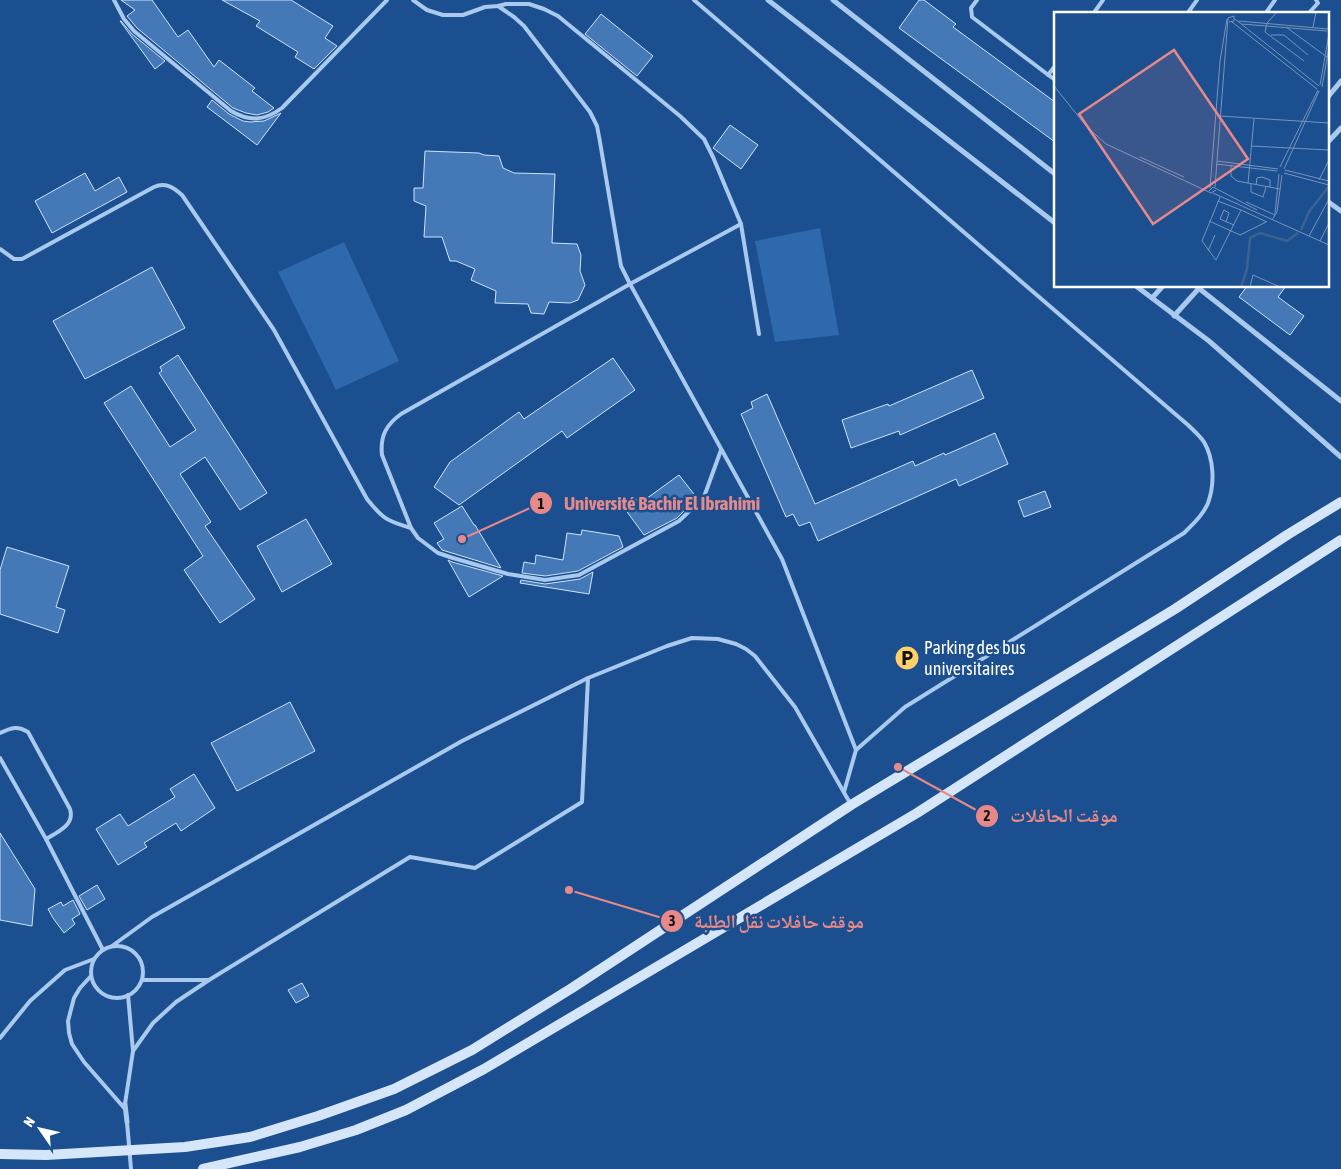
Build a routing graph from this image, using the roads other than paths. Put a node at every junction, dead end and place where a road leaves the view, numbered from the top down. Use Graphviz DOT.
graph roads {
  1 [pos="114,0"];
  2 [pos="387,0"];
  3 [pos="413,0"];
  4 [pos="694,0"];
  5 [pos="768,0"];
  6 [pos="833,0"];
  7 [pos="977,0"];
  8 [pos="1104,0"];
  9 [pos="1197,0"];
  10 [pos="1275,0"];
  11 [pos="1316,0"];
  12 [pos="498,6"];
  13 [pos="1095,12"];
  14 [pos="1188,12"];
  15 [pos="1266,12"];
  16 [pos="1310,12"];
  17 [pos="1054,67"];
  18 [pos="1048,75"];
  19 [pos="1054,79"];
  20 [pos="1341,81"];
  21 [pos="1328,97"];
  22 [pos="1341,128"];
  23 [pos="1328,142"];
  24 [pos="1054,173"];
  25 [pos="1328,202"];
  26 [pos="1341,211"];
  27 [pos="1054,222"];
  28 [pos="741,224"];
  29 [pos="0,249"];
  30 [pos="630,284"];
  31 [pos="1139,288"];
  32 [pos="1161,288"];
  33 [pos="1198,288"];
  34 [pos="1200,288"];
  35 [pos="1152,298"];
  36 [pos="1174,316"];
  37 [pos="759,334"];
  38 [pos="1341,401"];
  39 [pos="721,450"];
  40 [pos="1341,457"];
  41 [pos="1341,502"];
  42 [pos="411,528"];
  43 [pos="1341,540"];
  44 [pos="588,678"];
  45 [pos="0,733"];
  46 [pos="856,750"];
  47 [pos="0,758"];
  48 [pos="844,792"];
  49 [pos="851,805"];
  50 [pos="46,839"];
  51 [pos="112,946"];
  52 [pos="102,950"];
  53 [pos="94,959"];
  54 [pos="91,976"];
  55 [pos="142,980"];
  56 [pos="209,980"];
  57 [pos="128,995"];
  58 [pos="0,1038"];
  59 [pos="133,1051"];
  60 [pos="126,1104"];
  61 [pos="126,1111"];
  62 [pos="127,1122"];
  63 [pos="0,1154"];
  64 [pos="131,1169"];
  65 [pos="203,1169"];
  1 -- 2 [label="lane"];
  3 -- 12 [label="lane"];
  4 -- 46 [label="lane"];
  5 -- 27 [label="street"];
  6 -- 24 [label="street"];
  7 -- 18 [label="lane"];
  8 -- 13 [label="lane"];
  9 -- 14 [label="lane"];
  10 -- 15 [label="lane"];
  11 -- 16 [label="lane"];
  12 -- 28 [label="lane"];
  12 -- 30 [label="lane"];
  17 -- 18 [label="lane"];
  18 -- 19 [label="lane"];
  20 -- 21 [label="street"];
  22 -- 23 [label="street"];
  25 -- 26 [label="street"];
  28 -- 30 [label="lane"];
  28 -- 37 [label="lane"];
  29 -- 42 [label="lane"];
  30 -- 39 [label="lane"];
  30 -- 42 [label="lane"];
  31 -- 35 [label="street"];
  32 -- 35 [label="street"];
  33 -- 36 [label="street"];
  34 -- 38 [label="street"];
  35 -- 36 [label="street"];
  36 -- 40 [label="street"];
  39 -- 42 [label="lane"];
  39 -- 46 [label="lane"];
  41 -- 49 [label="main road"];
  43 -- 65 [label="main road"];
  44 -- 48 [label="lane"];
  44 -- 51 [label="lane"];
  44 -- 56 [label="lane"];
  45 -- 50 [label="lane"];
  46 -- 48 [label="lane"];
  47 -- 50 [label="lane"];
  48 -- 49 [label="lane"];
  49 -- 63 [label="main road"];
  50 -- 52 [label="lane"];
  51 -- 52 [label="lane"];
  51 -- 55 [label="lane"];
  52 -- 53 [label="lane"];
  53 -- 54 [label="lane"];
  53 -- 58 [label="lane"];
  54 -- 57 [label="lane"];
  54 -- 61 [label="lane"];
  55 -- 56 [label="lane"];
  55 -- 57 [label="lane"];
  56 -- 59 [label="lane"];
  57 -- 59 [label="lane"];
  59 -- 60 [label="lane"];
  60 -- 61 [label="street"];
  61 -- 62 [label="street"];
  62 -- 64 [label="lane"];
}
